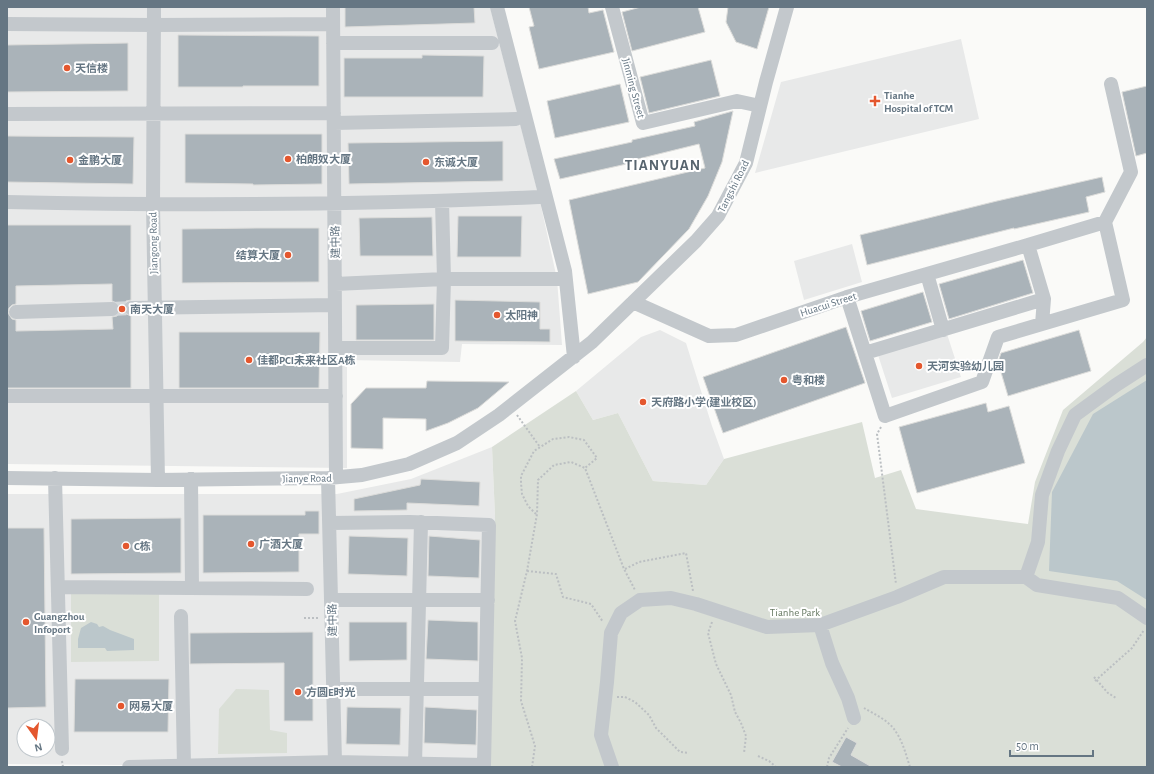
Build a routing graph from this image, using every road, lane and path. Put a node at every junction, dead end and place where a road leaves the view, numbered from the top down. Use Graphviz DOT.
graph roads {
  1 [pos="154,7"];
  2 [pos="333,7"];
  3 [pos="497,7"];
  4 [pos="612,7"];
  5 [pos="787,7"];
  6 [pos="7,24"];
  7 [pos="333,24"];
  8 [pos="154,25"];
  9 [pos="333,43"];
  10 [pos="492,43"];
  11 [pos="1111,84"];
  12 [pos="760,106"];
  13 [pos="154,113"];
  14 [pos="7,114"];
  15 [pos="334,118"];
  16 [pos="516,119"];
  17 [pos="539,197"];
  18 [pos="442,201"];
  19 [pos="7,202"];
  20 [pos="335,204"];
  21 [pos="153,205"];
  22 [pos="1105,222"];
  23 [pos="1028,245"];
  24 [pos="927,274"];
  25 [pos="444,279"];
  26 [pos="566,279"];
  27 [pos="335,284"];
  28 [pos="847,297"];
  29 [pos="1044,299"];
  30 [pos="633,302"];
  31 [pos="335,305"];
  32 [pos="131,308"];
  33 [pos="154,308"];
  34 [pos="112,310"];
  35 [pos="16,312"];
  36 [pos="1042,324"];
  37 [pos="943,330"];
  38 [pos="336,348"];
  39 [pos="865,353"];
  40 [pos="574,357"];
  41 [pos="1147,365"];
  42 [pos="156,395"];
  43 [pos="7,396"];
  44 [pos="336,396"];
  45 [pos="511,406"];
  46 [pos="885,416"];
  47 [pos="540,447"];
  48 [pos="585,468"];
  49 [pos="7,478"];
  50 [pos="55,478"];
  51 [pos="332,478"];
  52 [pos="191,479"];
  53 [pos="158,480"];
  54 [pos="537,514"];
  55 [pos="422,522"];
  56 [pos="330,523"];
  57 [pos="624,569"];
  58 [pos="527,571"];
  59 [pos="1026,578"];
  60 [pos="58,587"];
  61 [pos="192,588"];
  62 [pos="307,588"];
  63 [pos="897,597"];
  64 [pos="332,600"];
  65 [pos="419,600"];
  66 [pos="488,600"];
  67 [pos="640,600"];
  68 [pos="696,604"];
  69 [pos="716,611"];
  70 [pos="181,616"];
  71 [pos="1147,618"];
  72 [pos="1147,624"];
  73 [pos="820,625"];
  74 [pos="611,633"];
  75 [pos="1094,677"];
  76 [pos="1096,681"];
  77 [pos="333,689"];
  78 [pos="417,689"];
  79 [pos="486,689"];
  80 [pos="606,695"];
  81 [pos="848,698"];
  82 [pos="1116,698"];
  83 [pos="854,718"];
  84 [pos="62,749"];
  85 [pos="689,753"];
  86 [pos="744,753"];
  87 [pos="758,756"];
  88 [pos="335,762"];
  89 [pos="415,764"];
  90 [pos="184,765"];
  91 [pos="129,767"];
  92 [pos="532,767"];
  93 [pos="612,767"];
  94 [pos="776,767"];
  95 [pos="827,767"];
  96 [pos="910,767"];
  1 -- 8 [label="street, Jiangong Road"];
  2 -- 7 [label="street, 建中路"];
  3 -- 26 [label="street"];
  4 -- 12 [label="street, Jinming Street"];
  5 -- 12 [label="street, Tangshi Road"];
  6 -- 8 [label="street"];
  7 -- 8 [label="street"];
  7 -- 9 [label="street, 建中路"];
  8 -- 13 [label="street, Jiangong Road"];
  9 -- 10 [label="street"];
  9 -- 15 [label="street, 建中路"];
  11 -- 22 [label="street"];
  12 -- 30 [label="street, Tangshi Road"];
  13 -- 14 [label="street"];
  13 -- 15 [label="street"];
  13 -- 21 [label="street, Jiangong Road"];
  15 -- 16 [label="street"];
  15 -- 20 [label="street, 建中路"];
  17 -- 18 [label="street"];
  18 -- 20 [label="street"];
  18 -- 25 [label="street"];
  19 -- 21 [label="street"];
  20 -- 21 [label="street"];
  20 -- 27 [label="street, 建中路"];
  21 -- 33 [label="street, Jiangong Road"];
  22 -- 23 [label="street, Huacui Street"];
  22 -- 36 [label="street"];
  23 -- 24 [label="street, Huacui Street"];
  23 -- 29 [label="street"];
  24 -- 28 [label="street, Huacui Street"];
  24 -- 37 [label="street"];
  25 -- 26 [label="street"];
  25 -- 27 [label="street"];
  25 -- 38 [label="street"];
  26 -- 40 [label="street"];
  27 -- 31 [label="street, 建中路"];
  28 -- 30 [label="street, Huacui Street"];
  28 -- 39 [label="street"];
  29 -- 36 [label="street"];
  29 -- 37 [label="street"];
  30 -- 40 [label="street, Tangshi Road"];
  31 -- 33 [label="street"];
  31 -- 38 [label="street, 建中路"];
  32 -- 33 [label="street"];
  33 -- 42 [label="street, Jiangong Road"];
  34 -- 35 [label="street"];
  36 -- 46 [label="street"];
  37 -- 39 [label="street"];
  38 -- 44 [label="street, 建中路"];
  39 -- 46 [label="street"];
  40 -- 45 [label="street, Jianye Road"];
  41 -- 59 [label="street"];
  42 -- 43 [label="street"];
  42 -- 44 [label="street"];
  42 -- 53 [label="street, Jiangong Road"];
  44 -- 51 [label="street, 建中路"];
  45 -- 47 [label="path"];
  45 -- 51 [label="street, Jianye Road"];
  46 -- 63 [label="path"];
  47 -- 48 [label="path"];
  47 -- 54 [label="path"];
  48 -- 54 [label="path"];
  48 -- 57 [label="path"];
  49 -- 50 [label="street, Jianye Road"];
  50 -- 53 [label="street, Jianye Road"];
  50 -- 60 [label="street"];
  51 -- 52 [label="street, Jianye Road"];
  51 -- 56 [label="street, 建中路"];
  52 -- 53 [label="street, Jianye Road"];
  52 -- 61 [label="street"];
  54 -- 58 [label="path"];
  55 -- 56 [label="street"];
  55 -- 65 [label="street"];
  55 -- 66 [label="street"];
  56 -- 64 [label="street, 建中路"];
  57 -- 67 [label="path"];
  57 -- 68 [label="path"];
  58 -- 74 [label="path"];
  58 -- 92 [label="path"];
  59 -- 63 [label="street"];
  59 -- 71 [label="street"];
  60 -- 61 [label="street"];
  60 -- 84 [label="street"];
  61 -- 62 [label="street"];
  63 -- 73 [label="street"];
  64 -- 65 [label="street"];
  64 -- 77 [label="street, 建中路"];
  65 -- 66 [label="street"];
  65 -- 78 [label="street"];
  66 -- 79 [label="street"];
  67 -- 68 [label="street"];
  67 -- 74 [label="street"];
  68 -- 69 [label="street"];
  69 -- 73 [label="street"];
  69 -- 86 [label="path"];
  70 -- 90 [label="street"];
  72 -- 76 [label="path"];
  73 -- 81 [label="street"];
  74 -- 80 [label="street"];
  75 -- 76 [label="path"];
  76 -- 82 [label="path"];
  77 -- 78 [label="street"];
  77 -- 88 [label="street, 建中路"];
  78 -- 79 [label="street"];
  78 -- 89 [label="street"];
  79 -- 89 [label="street"];
  80 -- 85 [label="path"];
  80 -- 93 [label="street"];
  81 -- 83 [label="street"];
  81 -- 96 [label="path"];
  83 -- 95 [label="path"];
  87 -- 94 [label="path"];
  88 -- 89 [label="street"];
  88 -- 90 [label="street"];
  90 -- 91 [label="street"];
}
